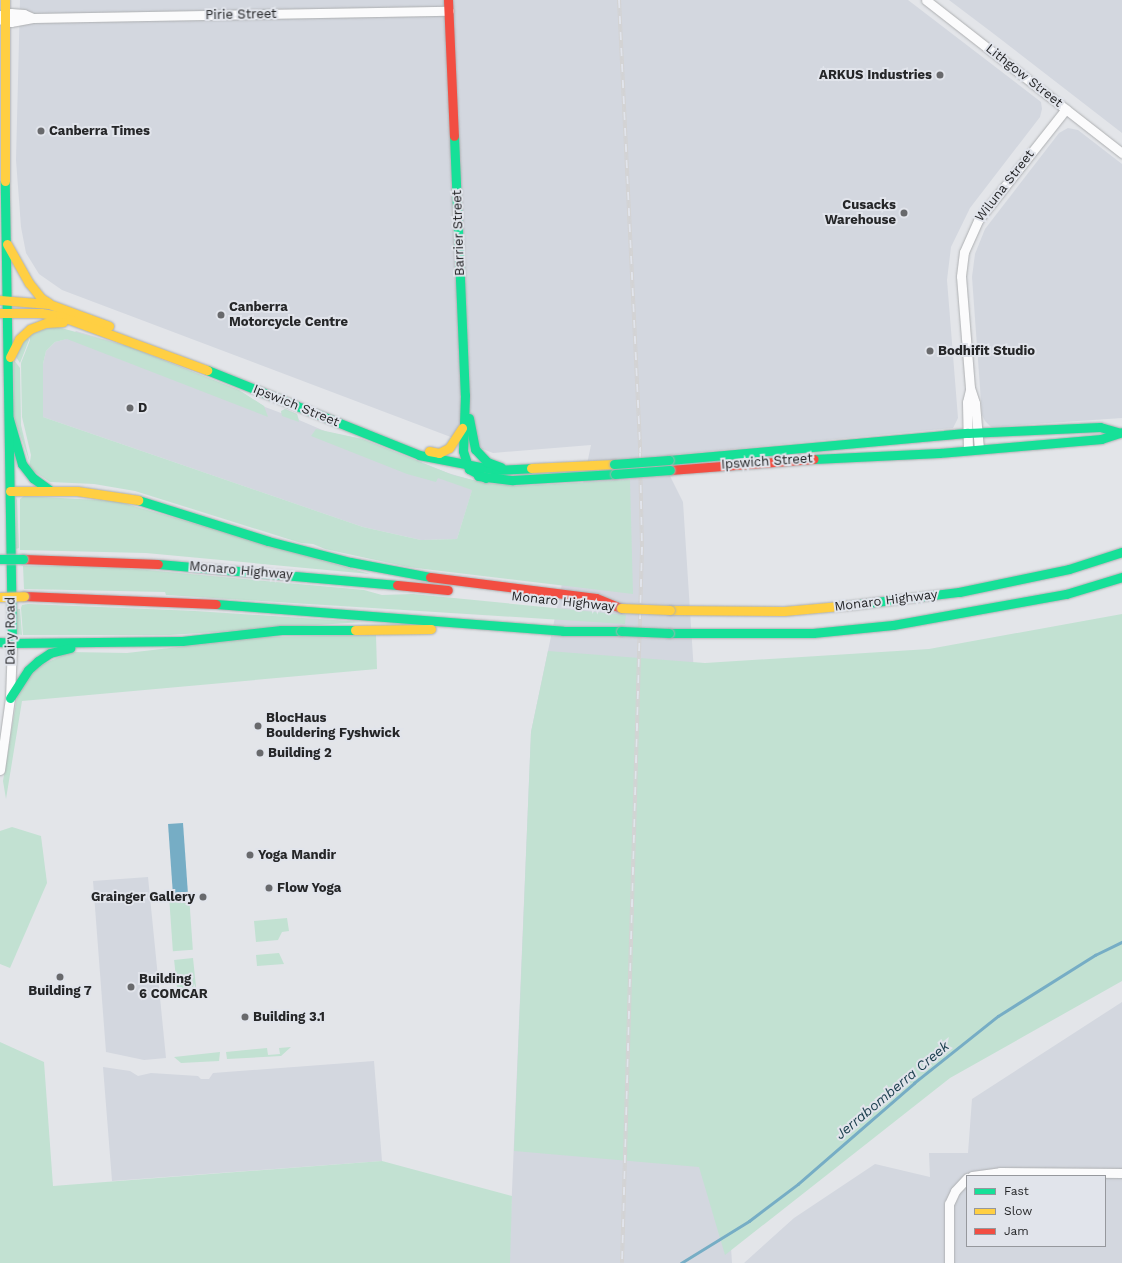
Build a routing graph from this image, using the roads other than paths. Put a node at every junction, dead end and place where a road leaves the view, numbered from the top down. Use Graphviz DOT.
graph roads {
  1 [pos="4,0"];
  2 [pos="448,0"];
  3 [pos="926,0"];
  4 [pos="449,10"];
  5 [pos="2,18"];
  6 [pos="1066,109"];
  7 [pos="1122,153"];
  8 [pos="5,239"];
  9 [pos="3,300"];
  10 [pos="49,304"];
  11 [pos="4,312"];
  12 [pos="73,321"];
  13 [pos="173,357"];
  14 [pos="8,361"];
  15 [pos="465,395"];
  16 [pos="9,419"];
  17 [pos="463,424"];
  18 [pos="1120,432"];
  19 [pos="972,433"];
  20 [pos="837,445"];
  21 [pos="402,448"];
  22 [pos="979,449"];
  23 [pos="968,450"];
  24 [pos="420,455"];
  25 [pos="838,457"];
  26 [pos="467,466"];
  27 [pos="526,470"];
  28 [pos="486,478"];
  29 [pos="10,491"];
  30 [pos="51,491"];
  31 [pos="0,492"];
  32 [pos="1122,552"];
  33 [pos="0,559"];
  34 [pos="1122,577"];
  35 [pos="455,591"];
  36 [pos="479,594"];
  37 [pos="0,597"];
  38 [pos="621,608"];
  39 [pos="478,624"];
  40 [pos="0,642"];
  41 [pos="12,643"];
  42 [pos="107,644"];
  43 [pos="10,698"];
  44 [pos="0,770"];
  45 [pos="1122,1173"];
  46 [pos="979,1175"];
  47 [pos="966,1179"];
  48 [pos="949,1263"];
  1 -- 5 [label="main road"];
  2 -- 4 [label="main road, Barrier Street"];
  3 -- 6 [label="street, Lithgow Street"];
  4 -- 5 [label="street, Pirie Street"];
  4 -- 15 [label="main road, Barrier Street"];
  5 -- 8 [label="main road"];
  6 -- 7 [label="street, Lithgow Street"];
  6 -- 19 [label="street, Wiluna Street"];
  8 -- 9 [label="main road"];
  8 -- 10 [label="main road"];
  9 -- 10 [label="main road, Ipswich Street"];
  9 -- 11 [label="main road"];
  10 -- 13 [label="main road, Ipswich Street"];
  11 -- 12 [label="main road, Ipswich Street"];
  11 -- 14 [label="main road"];
  12 -- 13 [label="main road, Ipswich Street"];
  12 -- 14 [label="main road"];
  13 -- 21 [label="main road, Ipswich Street"];
  14 -- 16 [label="main road"];
  15 -- 17 [label="main road, Barrier Street"];
  15 -- 27 [label="main road"];
  16 -- 29 [label="main road, Dairy Road"];
  16 -- 30 [label="main road"];
  17 -- 21 [label="main road"];
  17 -- 26 [label="main road, Barrier Street"];
  18 -- 19 [label="main road, Ipswich Street"];
  18 -- 22 [label="main road, Ipswich Street"];
  19 -- 20 [label="main road, Ipswich Street"];
  19 -- 22 [label="street, Wiluna Street"];
  19 -- 23 [label="street, Wiluna Street"];
  20 -- 25 [label="main road"];
  20 -- 27 [label="main road, Ipswich Street, bridge"];
  21 -- 24 [label="main road, Ipswich Street"];
  22 -- 23 [label="main road, Ipswich Street"];
  23 -- 25 [label="main road, Ipswich Street"];
  24 -- 26 [label="main road, Ipswich Street"];
  24 -- 28 [label="main road, Ipswich Street"];
  25 -- 28 [label="main road, Ipswich Street, bridge"];
  26 -- 27 [label="main road, Ipswich Street"];
  26 -- 28 [label="main road"];
  29 -- 30 [label="main road"];
  29 -- 31 [label="main road"];
  29 -- 41 [label="main road, Dairy Road"];
  30 -- 38 [label="main road"];
  32 -- 38 [label="main road, Monaro Highway, bridge"];
  33 -- 35 [label="main road, Monaro Highway, bridge"];
  34 -- 39 [label="main road, Monaro Highway, bridge"];
  36 -- 38 [label="main road, Monaro Highway"];
  37 -- 39 [label="main road, Monaro Highway, bridge"];
  39 -- 42 [label="main road"];
  40 -- 41 [label="main road"];
  41 -- 42 [label="main road"];
  41 -- 43 [label="street, Dairy Road"];
  42 -- 43 [label="main road"];
  43 -- 44 [label="street, Dairy Road"];
  45 -- 46 [label="street"];
  47 -- 48 [label="street"];
}
